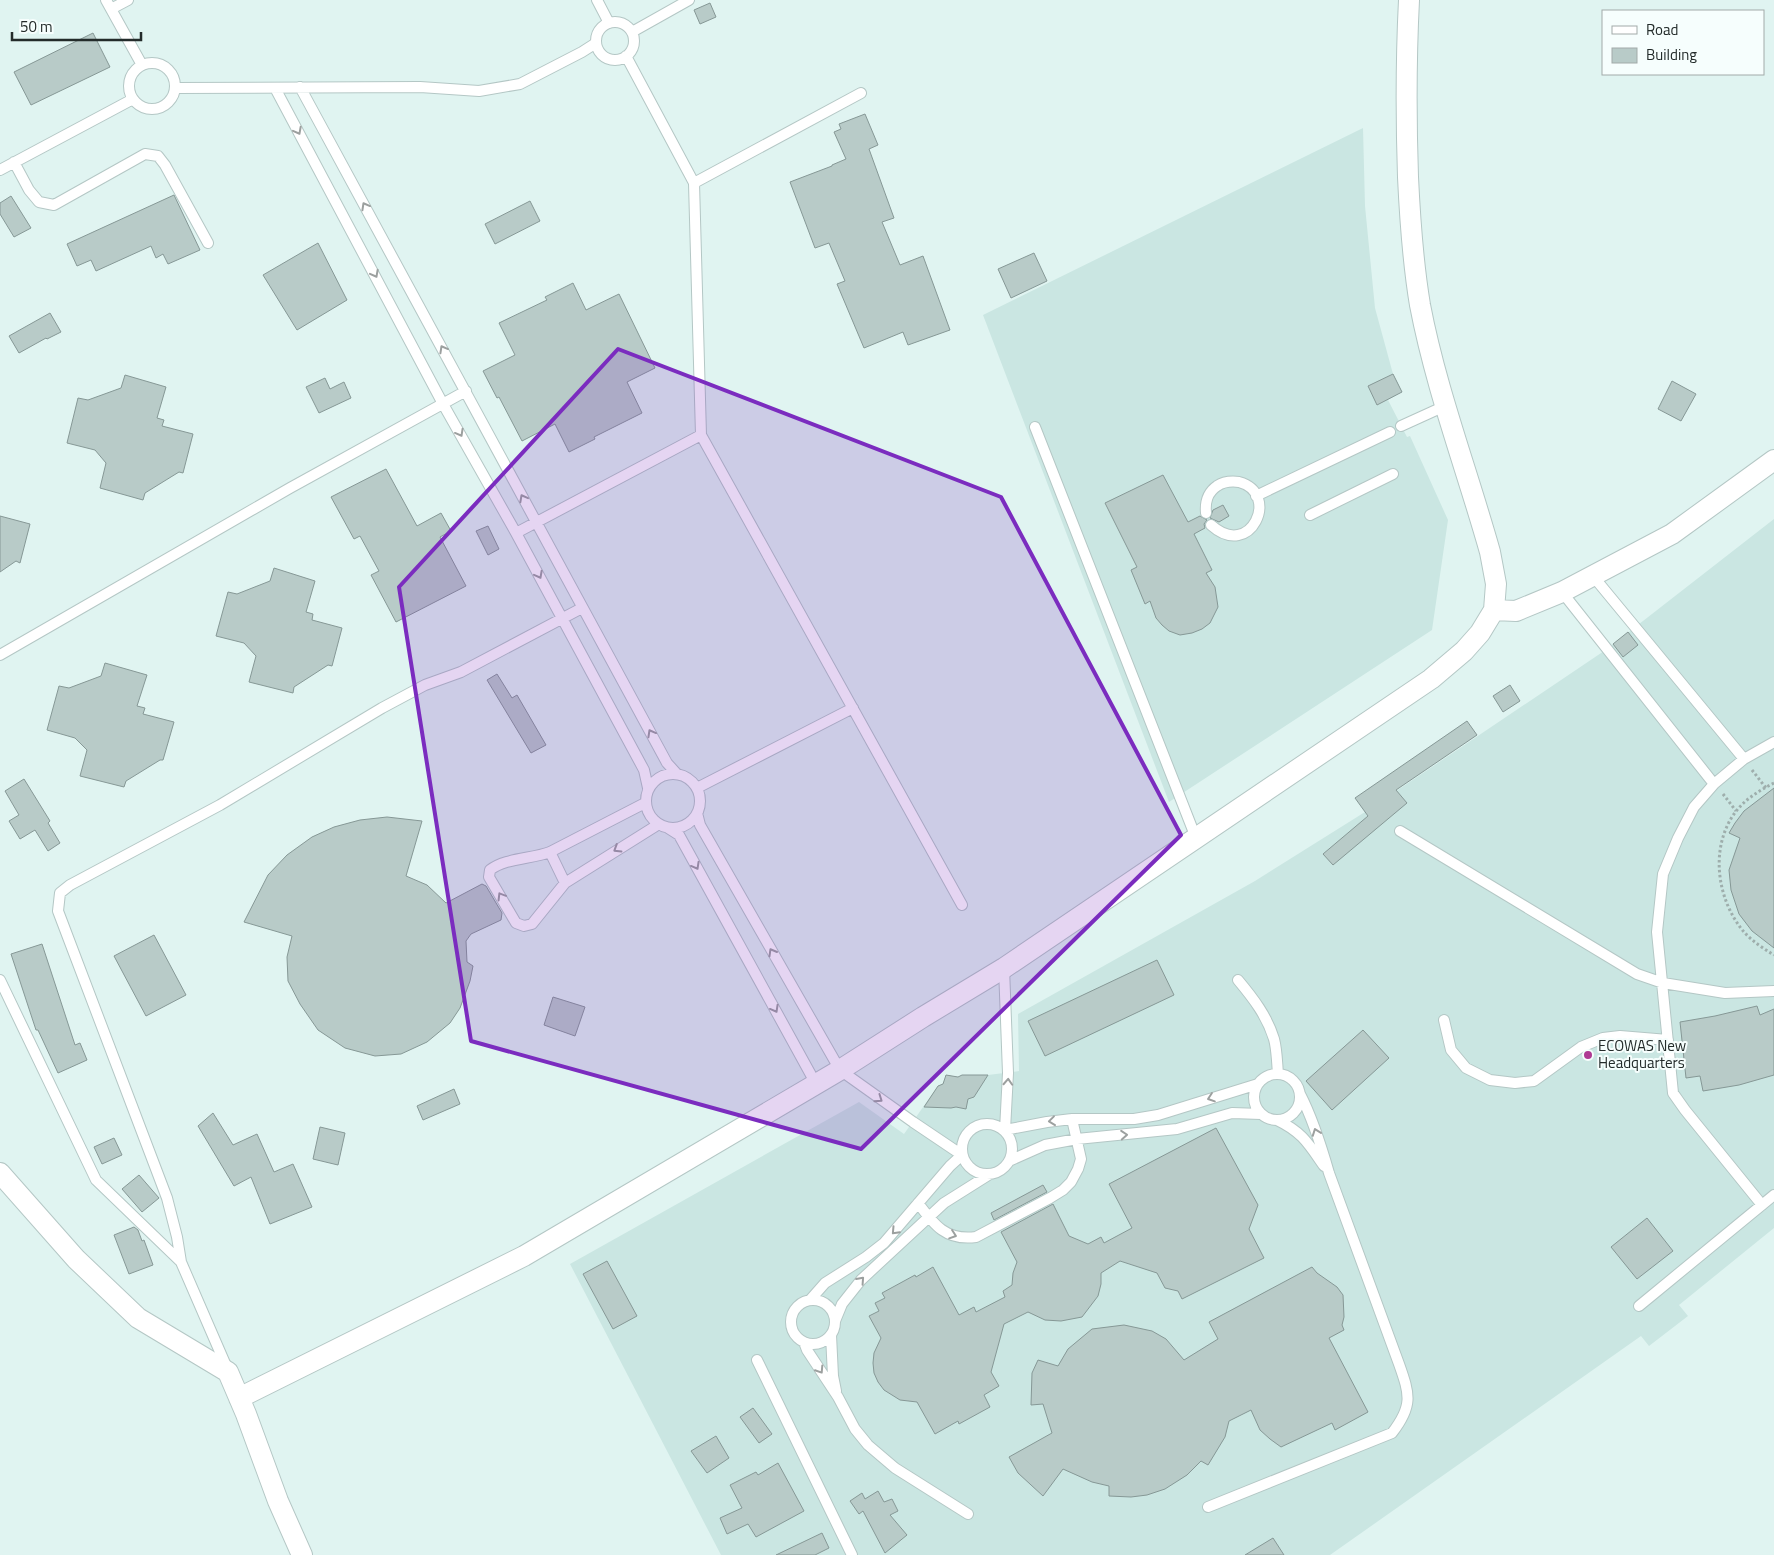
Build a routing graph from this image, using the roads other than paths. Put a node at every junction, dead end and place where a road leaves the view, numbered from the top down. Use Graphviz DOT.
graph roads {
  1 [pos="128,0"];
  2 [pos="597,0"];
  3 [pos="689,0"];
  4 [pos="1409,0"];
  5 [pos="108,5"];
  6 [pos="609,23"];
  7 [pos="632,32"];
  8 [pos="596,43"];
  9 [pos="626,56"];
  10 [pos="142,65"];
  11 [pos="175,88"];
  12 [pos="275,88"];
  13 [pos="300,88"];
  14 [pos="861,93"];
  15 [pos="132,99"];
  16 [pos="14,162"];
  17 [pos="0,170"];
  18 [pos="694,183"];
  19 [pos="208,243"];
  20 [pos="466,391"];
  21 [pos="444,404"];
  22 [pos="1446,406"];
  23 [pos="1401,426"];
  24 [pos="1035,427"];
  25 [pos="1390,432"];
  26 [pos="701,435"];
  27 [pos="1774,460"];
  28 [pos="1393,474"];
  29 [pos="1256,496"];
  30 [pos="1206,513"];
  31 [pos="1310,515"];
  32 [pos="537,523"];
  33 [pos="1211,525"];
  34 [pos="516,534"];
  35 [pos="1593,576"];
  36 [pos="1562,592"];
  37 [pos="582,608"];
  38 [pos="1494,610"];
  39 [pos="562,618"];
  40 [pos="0,655"];
  41 [pos="853,708"];
  42 [pos="1774,742"];
  43 [pos="1747,764"];
  44 [pos="677,774"];
  45 [pos="648,788"];
  46 [pos="697,788"];
  47 [pos="1718,788"];
  48 [pos="645,803"];
  49 [pos="697,813"];
  50 [pos="663,826"];
  51 [pos="1400,830"];
  52 [pos="1196,838"];
  53 [pos="550,852"];
  54 [pos="565,883"];
  55 [pos="962,905"];
  56 [pos="1004,968"];
  57 [pos="0,980"];
  58 [pos="1238,980"];
  59 [pos="1663,984"];
  60 [pos="1774,991"];
  61 [pos="1444,1020"];
  62 [pos="1668,1040"];
  63 [pos="840,1070"];
  64 [pos="1278,1074"];
  65 [pos="816,1084"];
  66 [pos="1258,1084"];
  67 [pos="1300,1094"];
  68 [pos="1261,1114"];
  69 [pos="1072,1119"];
  70 [pos="1277,1120"];
  71 [pos="1006,1130"];
  72 [pos="1076,1139"];
  73 [pos="962,1155"];
  74 [pos="1010,1162"];
  75 [pos="0,1173"];
  76 [pos="1328,1173"];
  77 [pos="990,1174"];
  78 [pos="1774,1195"];
  79 [pos="918,1203"];
  80 [pos="1762,1205"];
  81 [pos="928,1217"];
  82 [pos="181,1262"];
  83 [pos="810,1300"];
  84 [pos="1639,1306"];
  85 [pos="835,1321"];
  86 [pos="831,1335"];
  87 [pos="804,1342"];
  88 [pos="757,1360"];
  89 [pos="228,1372"];
  90 [pos="838,1397"];
  91 [pos="239,1398"];
  92 [pos="1208,1507"];
  93 [pos="968,1514"];
  94 [pos="302,1555"];
  95 [pos="852,1555"];
  1 -- 5 [label="lane"];
  2 -- 6 [label="lane"];
  3 -- 7 [label="lane"];
  4 -- 22 [label="street"];
  5 -- 10 [label="lane"];
  6 -- 7 [label="lane"];
  6 -- 8 [label="lane"];
  7 -- 9 [label="lane"];
  8 -- 9 [label="lane"];
  8 -- 13 [label="lane"];
  9 -- 18 [label="lane"];
  10 -- 11 [label="lane"];
  10 -- 15 [label="lane"];
  11 -- 12 [label="lane"];
  11 -- 15 [label="lane"];
  12 -- 13 [label="lane"];
  12 -- 21 [label="lane, one-way"];
  20 -- 13 [label="lane, one-way"];
  14 -- 18 [label="lane"];
  15 -- 16 [label="lane"];
  16 -- 17 [label="lane"];
  16 -- 19 [label="lane"];
  18 -- 26 [label="lane"];
  20 -- 21 [label="lane"];
  32 -- 20 [label="lane, one-way"];
  21 -- 34 [label="lane, one-way"];
  21 -- 40 [label="lane"];
  22 -- 23 [label="lane"];
  22 -- 38 [label="street"];
  24 -- 52 [label="lane"];
  25 -- 29 [label="lane"];
  26 -- 32 [label="lane"];
  26 -- 41 [label="lane"];
  27 -- 35 [label="street"];
  28 -- 31 [label="lane"];
  29 -- 30 [label="lane"];
  29 -- 33 [label="lane"];
  32 -- 34 [label="lane"];
  32 -- 37 [label="lane"];
  34 -- 39 [label="lane, one-way"];
  35 -- 36 [label="street"];
  35 -- 43 [label="lane"];
  36 -- 38 [label="street"];
  36 -- 47 [label="lane"];
  37 -- 39 [label="lane"];
  44 -- 37 [label="lane, one-way"];
  38 -- 52 [label="street"];
  39 -- 45 [label="lane"];
  39 -- 82 [label="lane"];
  41 -- 46 [label="lane"];
  41 -- 55 [label="lane"];
  42 -- 43 [label="lane"];
  43 -- 47 [label="lane"];
  44 -- 45 [label="lane"];
  44 -- 46 [label="lane"];
  45 -- 48 [label="lane"];
  46 -- 49 [label="lane"];
  47 -- 59 [label="lane"];
  48 -- 50 [label="lane"];
  48 -- 53 [label="lane"];
  49 -- 50 [label="lane"];
  63 -- 49 [label="lane, one-way"];
  50 -- 54 [label="lane, one-way"];
  50 -- 65 [label="lane, one-way"];
  51 -- 59 [label="lane"];
  52 -- 56 [label="street"];
  53 -- 54 [label="lane"];
  54 -- 53 [label="lane, one-way"];
  56 -- 63 [label="street"];
  71 -- 56 [label="lane, one-way"];
  57 -- 82 [label="lane"];
  58 -- 64 [label="lane"];
  59 -- 60 [label="lane"];
  59 -- 62 [label="lane"];
  61 -- 62 [label="lane"];
  62 -- 80 [label="lane"];
  63 -- 65 [label="street"];
  63 -- 73 [label="lane, one-way"];
  64 -- 66 [label="lane"];
  64 -- 67 [label="lane"];
  65 -- 91 [label="street"];
  66 -- 68 [label="lane"];
  66 -- 69 [label="lane, one-way"];
  67 -- 70 [label="lane"];
  76 -- 67 [label="lane, one-way"];
  68 -- 70 [label="lane"];
  72 -- 68 [label="lane, one-way"];
  69 -- 71 [label="lane, one-way"];
  69 -- 72 [label="lane"];
  70 -- 76 [label="lane"];
  71 -- 73 [label="lane"];
  71 -- 74 [label="lane"];
  72 -- 74 [label="lane"];
  81 -- 72 [label="lane, one-way"];
  73 -- 77 [label="lane"];
  73 -- 79 [label="lane"];
  74 -- 77 [label="lane"];
  75 -- 89 [label="street"];
  76 -- 92 [label="lane"];
  77 -- 81 [label="lane"];
  78 -- 80 [label="lane"];
  79 -- 81 [label="lane"];
  79 -- 83 [label="lane, one-way"];
  80 -- 84 [label="lane"];
  85 -- 81 [label="lane, one-way"];
  82 -- 89 [label="lane"];
  83 -- 85 [label="lane"];
  83 -- 87 [label="lane"];
  85 -- 86 [label="lane"];
  86 -- 87 [label="lane"];
  86 -- 90 [label="lane"];
  87 -- 90 [label="lane, one-way"];
  88 -- 95 [label="lane"];
  89 -- 91 [label="street"];
  90 -- 93 [label="lane"];
  91 -- 94 [label="street"];
}
